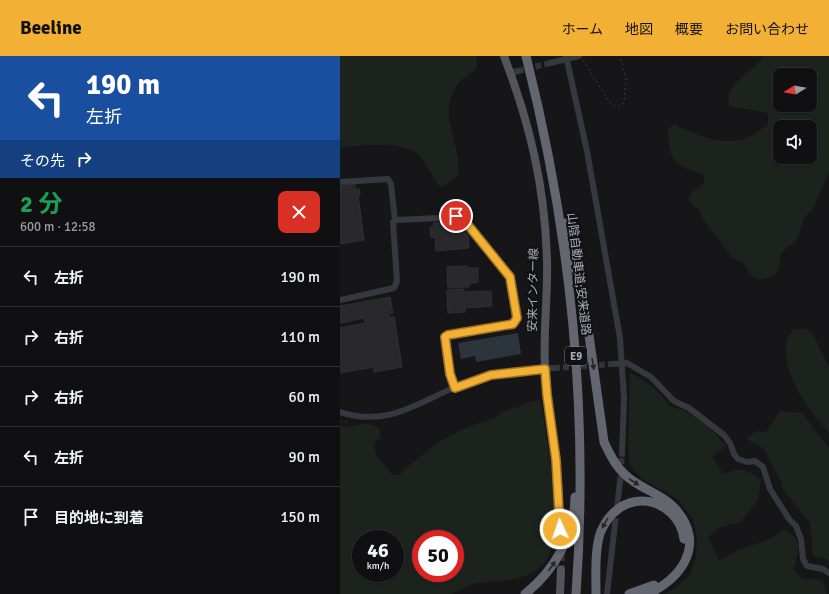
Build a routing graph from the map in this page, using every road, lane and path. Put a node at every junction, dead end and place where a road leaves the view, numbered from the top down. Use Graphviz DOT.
graph roads {
  1 [pos="504,56"];
  2 [pos="526,56"];
  3 [pos="580,56"];
  4 [pos="620,56"];
  5 [pos="566,57"];
  6 [pos="550,63"];
  7 [pos="541,120"];
  8 [pos="340,182"];
  9 [pos="395,220"];
  10 [pos="340,300"];
  11 [pos="622,363"];
  12 [pos="613,364"];
  13 [pos="554,368"];
  14 [pos="545,369"];
  15 [pos="455,388"];
  16 [pos="340,412"];
  17 [pos="622,454"];
  18 [pos="581,475"];
  19 [pos="620,482"];
  20 [pos="618,498"];
  21 [pos="615,524"];
  22 [pos="560,529"];
  23 [pos="561,570"];
  24 [pos="829,573"];
  25 [pos="525,594"];
  26 [pos="560,594"];
  27 [pos="576,594"];
  28 [pos="596,594"];
  29 [pos="607,594"];
  30 [pos="629,594"];
  31 [pos="647,594"];
  1 -- 14 [label="main road, 安来インター線"];
  2 -- 7 [label="highway, 山陰自動車道;安来道路 / E9"];
  3 -- 4 [label="path"];
  3 -- 5 [label="street"];
  5 -- 6 [label="street"];
  5 -- 11 [label="street"];
  7 -- 18 [label="highway, 山陰自動車道;安来道路 / E9"];
  7 -- 31 [label="highway, one-way"];
  8 -- 9 [label="street"];
  9 -- 10 [label="street"];
  9 -- 15 [label="street"];
  11 -- 12 [label="street"];
  11 -- 17 [label="street"];
  11 -- 24 [label="street"];
  13 -- 14 [label="street"];
  14 -- 15 [label="street"];
  14 -- 22 [label="main road, 安来インター線"];
  15 -- 16 [label="street"];
  25 -- 18 [label="highway, one-way"];
  18 -- 27 [label="highway, 山陰自動車道;安来道路 / E9"];
  19 -- 20 [label="street"];
  21 -- 29 [label="street"];
  23 -- 26 [label="main road"];
  30 -- 28 [label="highway, one-way"];
}
